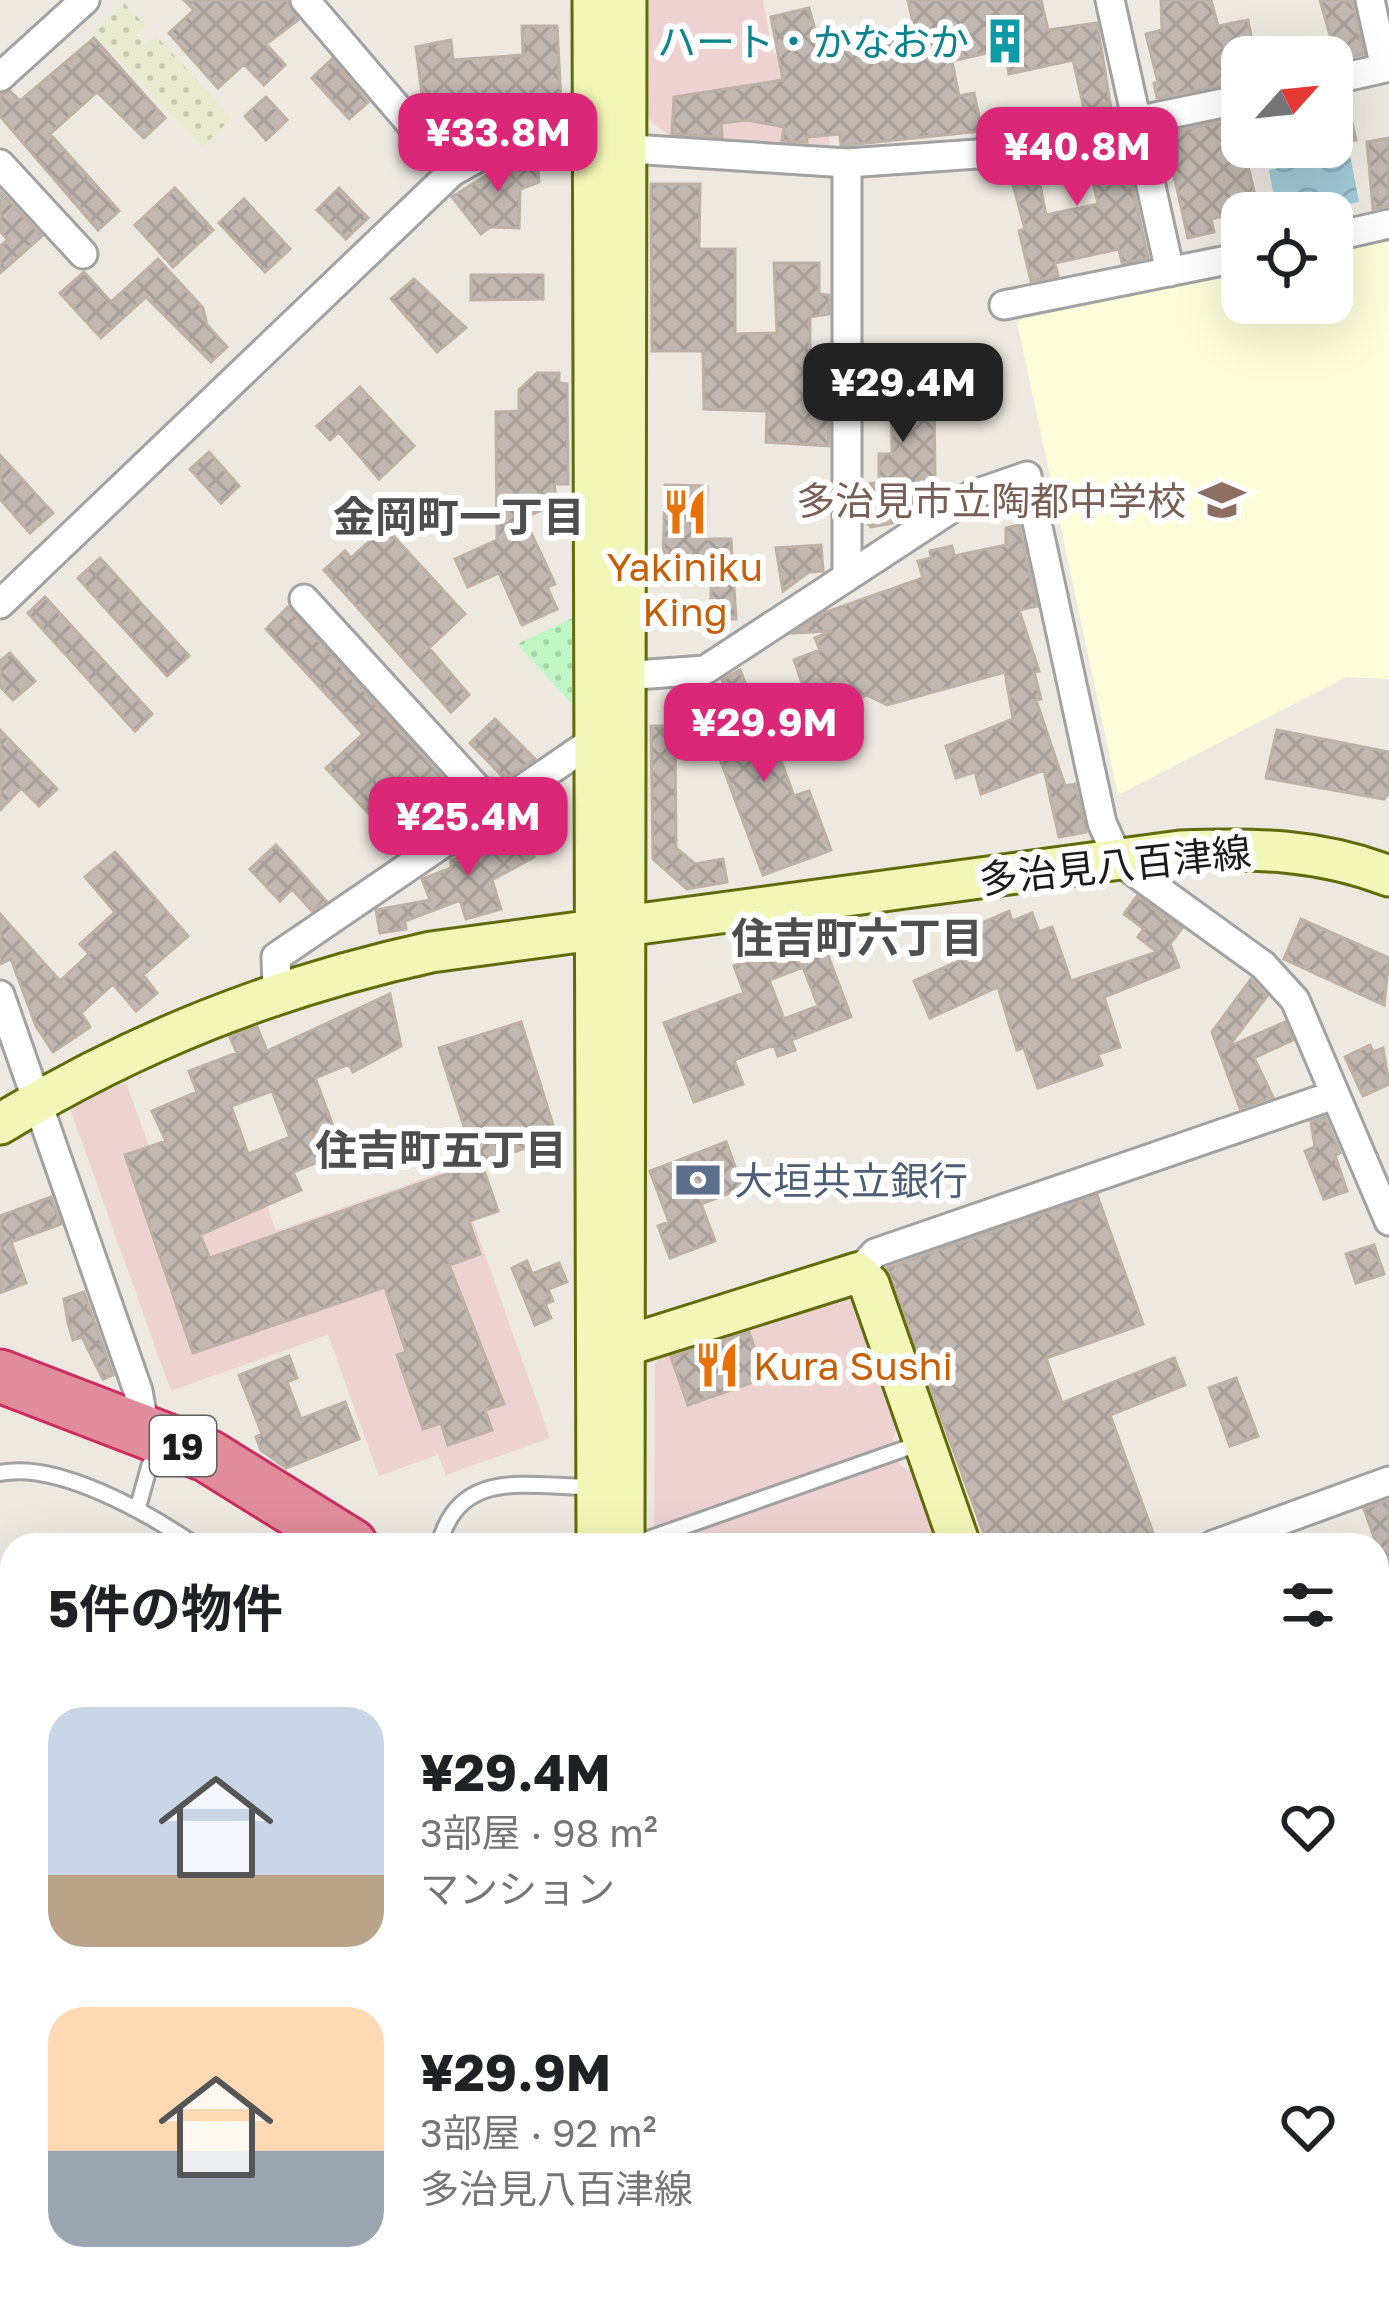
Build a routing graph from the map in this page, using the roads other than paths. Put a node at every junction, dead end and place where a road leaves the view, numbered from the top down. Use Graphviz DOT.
graph roads {
  1 [pos="85,0"];
  2 [pos="305,0"];
  3 [pos="593,0"];
  4 [pos="626,0"];
  5 [pos="1110,0"];
  6 [pos="1370,0"];
  7 [pos="1353,75"];
  8 [pos="0,77"];
  9 [pos="1221,104"];
  10 [pos="1136,122"];
  11 [pos="610,147"];
  12 [pos="847,163"];
  13 [pos="0,164"];
  14 [pos="452,172"];
  15 [pos="1389,224"];
  16 [pos="1353,232"];
  17 [pos="83,254"];
  18 [pos="1221,261"];
  19 [pos="1170,272"];
  20 [pos="1004,305"];
  21 [pos="847,576"];
  22 [pos="304,599"];
  23 [pos="0,604"];
  24 [pos="622,676"];
  25 [pos="592,741"];
  26 [pos="495,808"];
  27 [pos="1119,861"];
  28 [pos="1389,876"];
  29 [pos="608,926"];
  30 [pos="277,992"];
  31 [pos="0,995"];
  32 [pos="1334,1095"];
  33 [pos="37,1102"];
  34 [pos="0,1124"];
  35 [pos="1389,1220"];
  36 [pos="857,1273"];
  37 [pos="625,1346"];
  38 [pos="0,1376"];
  39 [pos="0,1411"];
  40 [pos="924,1442"];
  41 [pos="144,1467"];
  42 [pos="0,1473"];
  43 [pos="1389,1481"];
  44 [pos="596,1487"];
  45 [pos="187,1533"];
  46 [pos="276,1533"];
  47 [pos="332,1533"];
  48 [pos="443,1533"];
  49 [pos="597,1533"];
  50 [pos="628,1533"];
  51 [pos="663,1533"];
  52 [pos="956,1533"];
  53 [pos="1246,1533"];
  1 -- 8 [label="street"];
  2 -- 14 [label="street"];
  3 -- 11 [label="street"];
  4 -- 11 [label="street"];
  5 -- 10 [label="street"];
  6 -- 7 [label="street"];
  9 -- 10 [label="street"];
  10 -- 12 [label="street"];
  10 -- 19 [label="street"];
  11 -- 12 [label="street"];
  11 -- 14 [label="street"];
  11 -- 24 [label="street"];
  11 -- 25 [label="street"];
  12 -- 21 [label="street"];
  13 -- 17 [label="street"];
  14 -- 23 [label="street"];
  15 -- 16 [label="street"];
  18 -- 19 [label="street"];
  19 -- 20 [label="street"];
  21 -- 24 [label="street"];
  21 -- 27 [label="street"];
  22 -- 26 [label="street"];
  24 -- 29 [label="street"];
  25 -- 26 [label="street"];
  25 -- 29 [label="street"];
  26 -- 30 [label="street"];
  27 -- 28 [label="street, 多治見八百津線"];
  27 -- 29 [label="street, 多治見八百津線"];
  27 -- 32 [label="street"];
  29 -- 30 [label="street, 多治見八百津線"];
  29 -- 37 [label="street"];
  29 -- 44 [label="street"];
  30 -- 33 [label="street, 多治見八百津線"];
  31 -- 33 [label="street"];
  32 -- 35 [label="street"];
  32 -- 36 [label="street"];
  33 -- 34 [label="street, 多治見八百津線"];
  33 -- 41 [label="street"];
  36 -- 37 [label="street"];
  36 -- 40 [label="street"];
  37 -- 50 [label="street"];
  38 -- 41 [label="highway, 19"];
  39 -- 41 [label="highway, 19"];
  40 -- 51 [label="lane"];
  40 -- 52 [label="street"];
  41 -- 42 [label="lane"];
  41 -- 45 [label="lane"];
  41 -- 46 [label="highway, 19"];
  41 -- 47 [label="highway, 19"];
  43 -- 53 [label="street"];
  44 -- 48 [label="lane"];
  44 -- 49 [label="street"];
}
